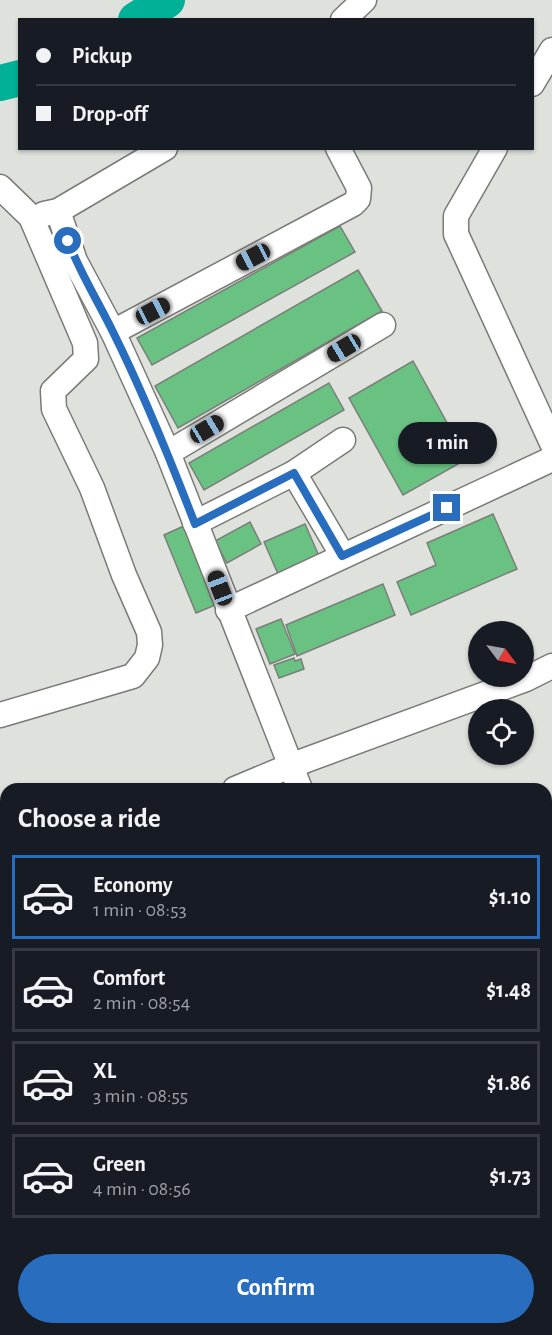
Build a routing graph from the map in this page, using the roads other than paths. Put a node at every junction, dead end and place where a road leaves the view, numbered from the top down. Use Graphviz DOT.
graph roads {
  1 [pos="363,0"];
  2 [pos="345,18"];
  3 [pos="552,50"];
  4 [pos="534,81"];
  5 [pos="162,150"];
  6 [pos="339,150"];
  7 [pos="494,150"];
  8 [pos="0,187"];
  9 [pos="58,211"];
  10 [pos="31,217"];
  11 [pos="383,325"];
  12 [pos="113,332"];
  13 [pos="343,440"];
  14 [pos="552,443"];
  15 [pos="168,453"];
  16 [pos="552,459"];
  17 [pos="294,473"];
  18 [pos="195,524"];
  19 [pos="342,556"];
  20 [pos="228,610"];
  21 [pos="552,666"];
  22 [pos="0,715"];
  23 [pos="290,766"];
  24 [pos="249,783"];
  25 [pos="297,783"];
  1 -- 2 [label="street"];
  3 -- 4 [label="street"];
  5 -- 9 [label="street"];
  6 -- 12 [label="street"];
  7 -- 14 [label="street"];
  8 -- 10 [label="street"];
  9 -- 10 [label="street"];
  9 -- 12 [label="street"];
  10 -- 22 [label="street"];
  11 -- 15 [label="street"];
  12 -- 15 [label="street"];
  13 -- 17 [label="street"];
  15 -- 18 [label="street"];
  16 -- 19 [label="street"];
  17 -- 18 [label="street"];
  17 -- 19 [label="street"];
  18 -- 20 [label="street"];
  19 -- 20 [label="street"];
  20 -- 23 [label="street"];
  21 -- 23 [label="street"];
  23 -- 24 [label="street"];
  23 -- 25 [label="street"];
}
